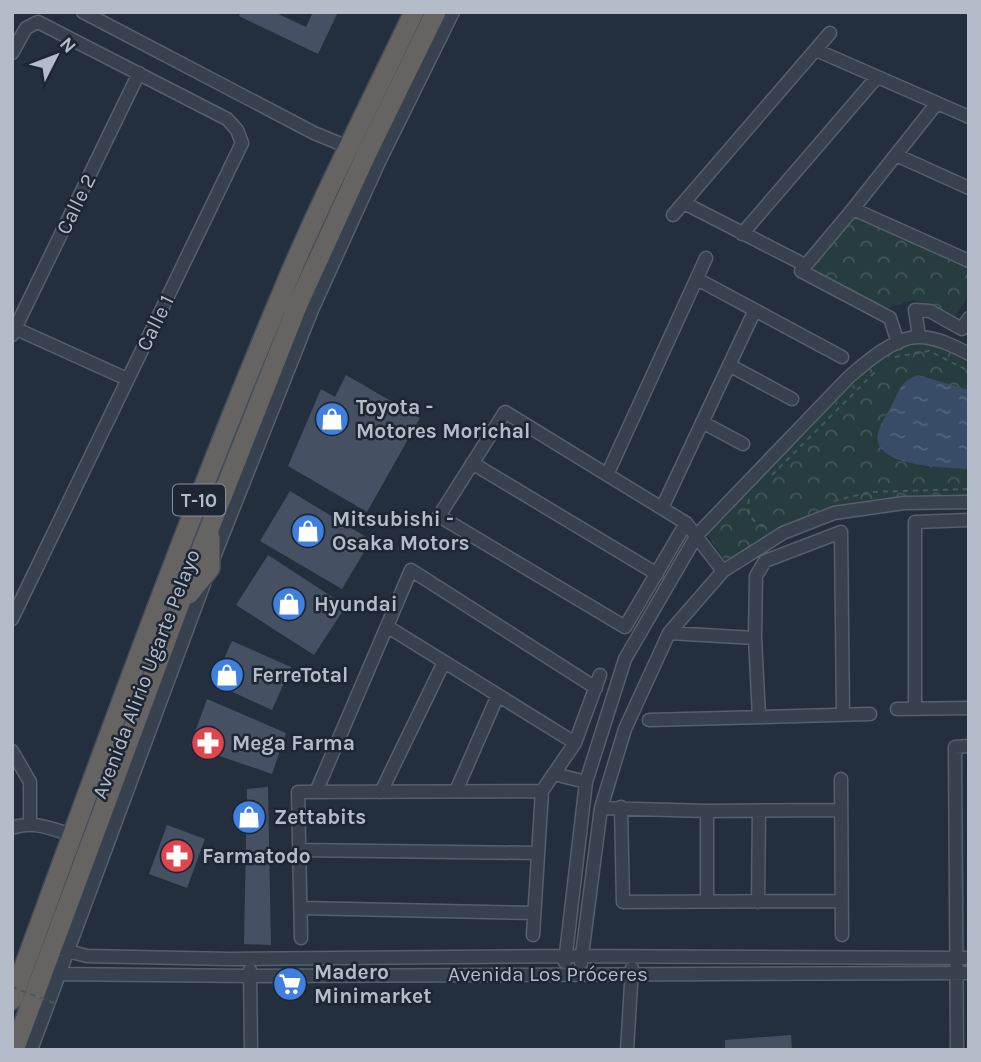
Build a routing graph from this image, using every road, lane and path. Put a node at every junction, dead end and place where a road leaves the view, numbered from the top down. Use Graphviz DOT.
graph roads {
  1 [pos="83,12"];
  2 [pos="436,12"];
  3 [pos="453,12"];
  4 [pos="414,13"];
  5 [pos="831,33"];
  6 [pos="816,50"];
  7 [pos="12,53"];
  8 [pos="139,73"];
  9 [pos="877,77"];
  10 [pos="937,103"];
  11 [pos="969,117"];
  12 [pos="348,147"];
  13 [pos="896,155"];
  14 [pos="969,188"];
  15 [pos="684,203"];
  16 [pos="853,209"];
  17 [pos="673,215"];
  18 [pos="742,234"];
  19 [pos="706,258"];
  20 [pos="969,261"];
  21 [pos="805,265"];
  22 [pos="697,279"];
  23 [pos="755,310"];
  24 [pos="915,310"];
  25 [pos="890,318"];
  26 [pos="967,326"];
  27 [pos="13,330"];
  28 [pos="919,336"];
  29 [pos="898,343"];
  30 [pos="969,354"];
  31 [pos="842,357"];
  32 [pos="888,360"];
  33 [pos="729,365"];
  34 [pos="881,366"];
  35 [pos="969,372"];
  36 [pos="127,379"];
  37 [pos="792,399"];
  38 [pos="702,422"];
  39 [pos="743,444"];
  40 [pos="472,463"];
  41 [pos="607,475"];
  42 [pos="768,479"];
  43 [pos="969,502"];
  44 [pos="662,508"];
  45 [pos="969,520"];
  46 [pos="687,523"];
  47 [pos="210,525"];
  48 [pos="697,535"];
  49 [pos="210,568"];
  50 [pos="723,570"];
  51 [pos="657,573"];
  52 [pos="178,608"];
  53 [pos="12,619"];
  54 [pos="388,627"];
  55 [pos="669,633"];
  56 [pos="755,638"];
  57 [pos="444,662"];
  58 [pos="600,675"];
  59 [pos="596,688"];
  60 [pos="498,695"];
  61 [pos="915,708"];
  62 [pos="969,708"];
  63 [pos="897,709"];
  64 [pos="870,714"];
  65 [pos="843,715"];
  66 [pos="759,717"];
  67 [pos="649,720"];
  68 [pos="575,743"];
  69 [pos="969,746"];
  70 [pos="12,751"];
  71 [pos="554,774"];
  72 [pos="841,779"];
  73 [pos="586,782"];
  74 [pos="456,791"];
  75 [pos="541,791"];
  76 [pos="316,792"];
  77 [pos="381,792"];
  78 [pos="621,807"];
  79 [pos="601,808"];
  80 [pos="840,810"];
  81 [pos="707,811"];
  82 [pos="759,811"];
  83 [pos="30,824"];
  84 [pos="12,828"];
  85 [pos="72,835"];
  86 [pos="299,850"];
  87 [pos="538,853"];
  88 [pos="758,901"];
  89 [pos="840,901"];
  90 [pos="707,902"];
  91 [pos="301,908"];
  92 [pos="534,913"];
  93 [pos="533,934"];
  94 [pos="842,935"];
  95 [pos="301,938"];
  96 [pos="59,949"];
  97 [pos="565,956"];
  98 [pos="161,957"];
  99 [pos="581,957"];
  100 [pos="633,957"];
  101 [pos="955,958"];
  102 [pos="969,958"];
  103 [pos="250,959"];
  104 [pos="955,973"];
  105 [pos="969,973"];
  106 [pos="50,974"];
  107 [pos="564,974"];
  108 [pos="580,974"];
  109 [pos="632,974"];
  110 [pos="160,976"];
  111 [pos="250,976"];
  112 [pos="12,987"];
  113 [pos="12,1000"];
  114 [pos="54,1003"];
  115 [pos="15,1050"];
  116 [pos="31,1050"];
  117 [pos="251,1050"];
  118 [pos="628,1050"];
  119 [pos="957,1050"];
  1 -- 12 [label="street"];
  2 -- 47 [label="highway, Avenida Alirio Ugarte Pelayo / T-10"];
  3 -- 49 [label="street, Avenida Alirio Ugarte Pelayo"];
  4 -- 12 [label="highway, Avenida Alirio Ugarte Pelayo / T-10"];
  5 -- 6 [label="street"];
  6 -- 9 [label="street"];
  6 -- 15 [label="street"];
  7 -- 8 [label="street"];
  8 -- 27 [label="street, Calle 2"];
  8 -- 36 [label="street, Calle 1"];
  9 -- 10 [label="street"];
  9 -- 18 [label="street"];
  10 -- 11 [label="street"];
  10 -- 13 [label="street"];
  12 -- 85 [label="highway, Avenida Alirio Ugarte Pelayo / T-10"];
  13 -- 14 [label="street"];
  13 -- 16 [label="street"];
  15 -- 17 [label="street"];
  15 -- 18 [label="street"];
  16 -- 20 [label="street"];
  16 -- 21 [label="street"];
  18 -- 21 [label="street"];
  19 -- 22 [label="street"];
  21 -- 25 [label="street"];
  22 -- 23 [label="street"];
  22 -- 41 [label="street"];
  23 -- 31 [label="street"];
  23 -- 33 [label="street"];
  24 -- 25 [label="street"];
  24 -- 26 [label="street"];
  24 -- 28 [label="street"];
  25 -- 29 [label="street"];
  27 -- 36 [label="street"];
  28 -- 29 [label="street"];
  28 -- 30 [label="street"];
  29 -- 48 [label="street"];
  32 -- 35 [label="path"];
  33 -- 37 [label="street"];
  33 -- 38 [label="street"];
  34 -- 42 [label="path"];
  36 -- 53 [label="street, Calle 1"];
  38 -- 39 [label="street"];
  38 -- 44 [label="street"];
  40 -- 41 [label="street"];
  40 -- 51 [label="street"];
  40 -- 51 [label="street"];
  41 -- 44 [label="street"];
  43 -- 50 [label="street"];
  44 -- 46 [label="street"];
  45 -- 61 [label="street"];
  46 -- 48 [label="street"];
  46 -- 51 [label="street"];
  47 -- 49 [label="highway"];
  47 -- 52 [label="highway, Avenida Alirio Ugarte Pelayo / T-10"];
  48 -- 50 [label="street"];
  48 -- 73 [label="street"];
  49 -- 52 [label="highway"];
  49 -- 96 [label="street, Avenida Alirio Ugarte Pelayo"];
  50 -- 55 [label="street"];
  52 -- 96 [label="highway, Avenida Alirio Ugarte Pelayo / T-10"];
  54 -- 57 [label="street"];
  54 -- 59 [label="street"];
  54 -- 76 [label="street"];
  55 -- 56 [label="street"];
  55 -- 79 [label="street"];
  56 -- 65 [label="street"];
  56 -- 66 [label="street"];
  57 -- 60 [label="street"];
  57 -- 77 [label="street"];
  58 -- 59 [label="street"];
  59 -- 68 [label="street"];
  60 -- 68 [label="street"];
  60 -- 74 [label="street"];
  61 -- 62 [label="street"];
  61 -- 63 [label="street"];
  64 -- 65 [label="street"];
  65 -- 66 [label="street"];
  66 -- 67 [label="street"];
  68 -- 71 [label="street"];
  69 -- 101 [label="street"];
  70 -- 83 [label="street"];
  71 -- 73 [label="street"];
  71 -- 75 [label="street"];
  72 -- 80 [label="street"];
  73 -- 97 [label="street"];
  74 -- 75 [label="street"];
  74 -- 77 [label="street"];
  75 -- 87 [label="street"];
  76 -- 77 [label="street"];
  76 -- 86 [label="street"];
  78 -- 79 [label="street"];
  78 -- 81 [label="street"];
  78 -- 90 [label="street"];
  79 -- 99 [label="street"];
  80 -- 82 [label="street"];
  80 -- 89 [label="street"];
  81 -- 82 [label="street"];
  81 -- 90 [label="street"];
  82 -- 88 [label="street"];
  83 -- 84 [label="street"];
  83 -- 85 [label="street"];
  85 -- 113 [label="highway, Avenida Alirio Ugarte Pelayo / T-10"];
  86 -- 87 [label="street"];
  86 -- 91 [label="street"];
  87 -- 92 [label="street"];
  88 -- 89 [label="street"];
  88 -- 90 [label="street"];
  89 -- 94 [label="street"];
  91 -- 92 [label="street"];
  91 -- 95 [label="street"];
  92 -- 93 [label="street"];
  96 -- 98 [label="street, Avenida Los Próceres"];
  96 -- 106 [label="highway, Avenida Alirio Ugarte Pelayo / T-10"];
  97 -- 99 [label="street, Avenida Los Próceres"];
  97 -- 103 [label="street, Avenida Los Próceres"];
  97 -- 107 [label="street"];
  98 -- 103 [label="street, Avenida Los Próceres"];
  98 -- 110 [label="street"];
  99 -- 100 [label="street, Avenida Los Próceres"];
  99 -- 108 [label="street"];
  100 -- 101 [label="street, Avenida Los Próceres"];
  100 -- 109 [label="street"];
  101 -- 102 [label="street, Avenida Los Próceres"];
  101 -- 104 [label="street"];
  103 -- 111 [label="street"];
  104 -- 105 [label="street, Avenida Los Próceres"];
  104 -- 109 [label="street, Avenida Los Próceres"];
  104 -- 119 [label="street"];
  106 -- 110 [label="street, Avenida Los Próceres"];
  106 -- 115 [label="highway, Avenida Alirio Ugarte Pelayo / T-10"];
  106 -- 116 [label="street, Avenida Alirio Ugarte Pelayo"];
  107 -- 108 [label="street, Avenida Los Próceres"];
  107 -- 111 [label="street, Avenida Los Próceres"];
  108 -- 109 [label="street, Avenida Los Próceres"];
  109 -- 118 [label="street"];
  110 -- 111 [label="street, Avenida Los Próceres"];
  111 -- 117 [label="street"];
  112 -- 114 [label="path, bridge"];
}
